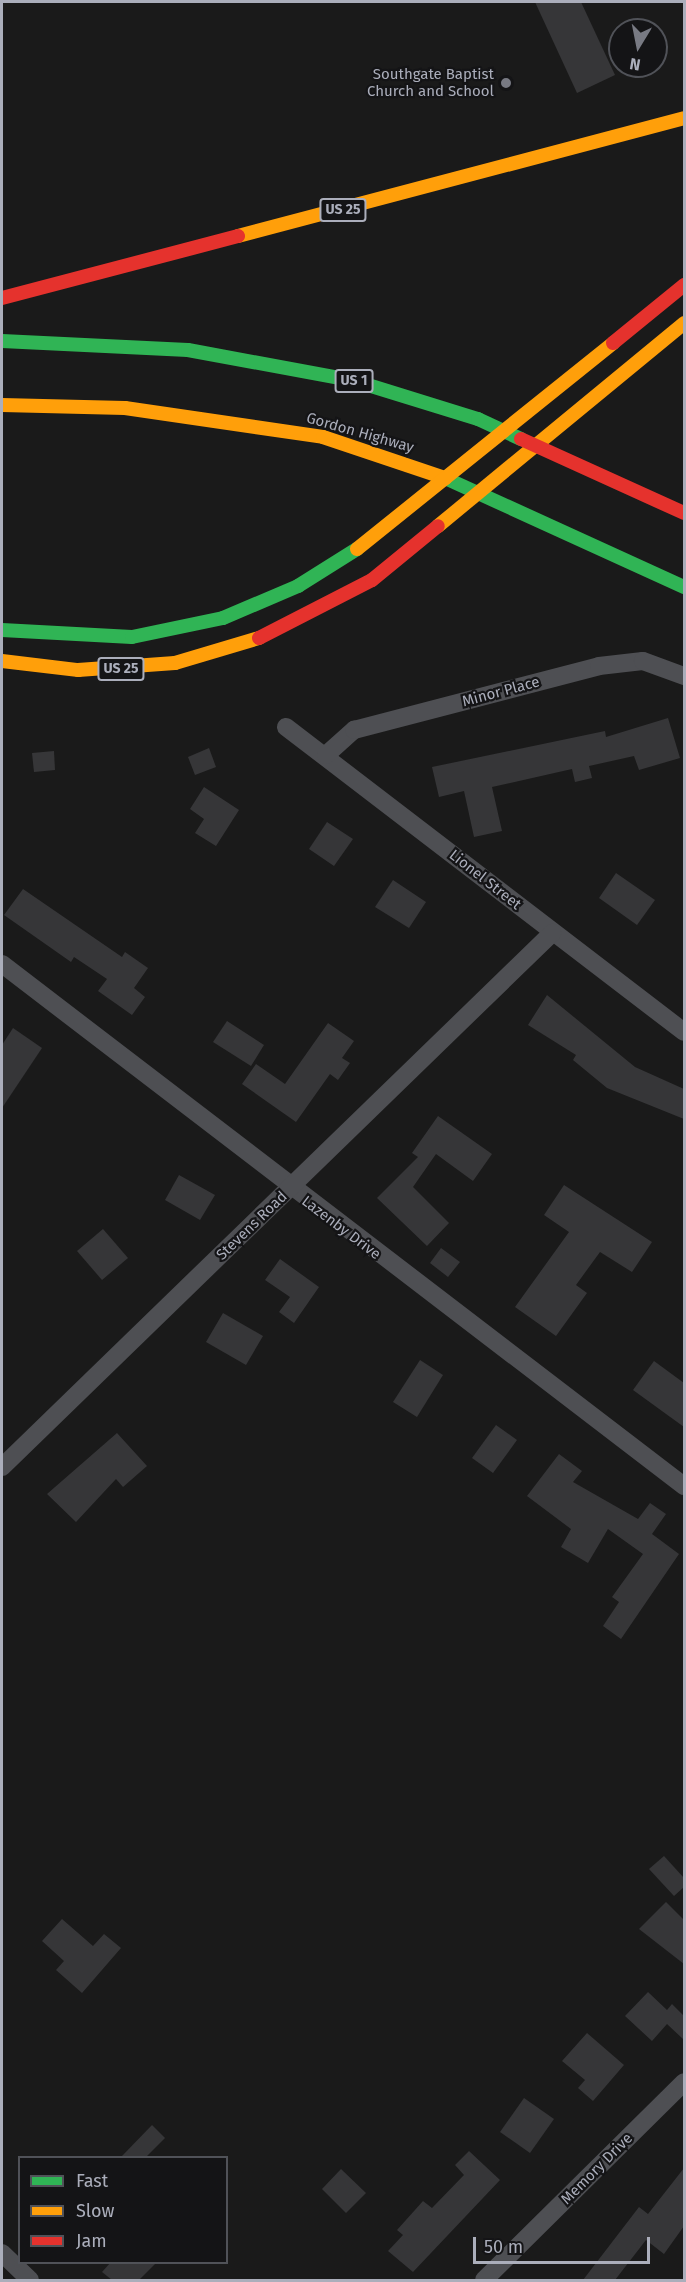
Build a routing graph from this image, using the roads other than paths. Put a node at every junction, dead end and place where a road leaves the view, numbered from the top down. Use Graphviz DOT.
graph roads {
  1 [pos="684,118"];
  2 [pos="684,285"];
  3 [pos="2,298"];
  4 [pos="684,323"];
  5 [pos="2,341"];
  6 [pos="2,405"];
  7 [pos="148,428"];
  8 [pos="284,429"];
  9 [pos="684,513"];
  10 [pos="684,587"];
  11 [pos="2,630"];
  12 [pos="2,661"];
  13 [pos="684,676"];
  14 [pos="286,727"];
  15 [pos="326,754"];
  16 [pos="552,933"];
  17 [pos="2,964"];
  18 [pos="684,1032"];
  19 [pos="290,1189"];
  20 [pos="2,1467"];
  21 [pos="684,1486"];
  22 [pos="684,2082"];
  23 [pos="2,2253"];
  24 [pos="30,2280"];
  25 [pos="483,2280"];
  1 -- 3 [label="highway, US 25"];
  2 -- 11 [label="highway"];
  4 -- 12 [label="highway, US 25"];
  5 -- 9 [label="highway, US 1"];
  6 -- 8 [label="highway, Gordon Highway"];
  7 -- 8 [label="highway"];
  8 -- 10 [label="highway, Gordon Highway"];
  13 -- 15 [label="street, Minor Place"];
  14 -- 15 [label="street, Lionel Street"];
  15 -- 16 [label="street, Lionel Street"];
  16 -- 18 [label="street, Lionel Street"];
  16 -- 19 [label="street, Stevens Road"];
  17 -- 19 [label="street, Lazenby Drive"];
  19 -- 20 [label="street, Stevens Road"];
  19 -- 21 [label="street, Lazenby Drive"];
  22 -- 25 [label="street, Memory Drive"];
  23 -- 24 [label="street"];
}
